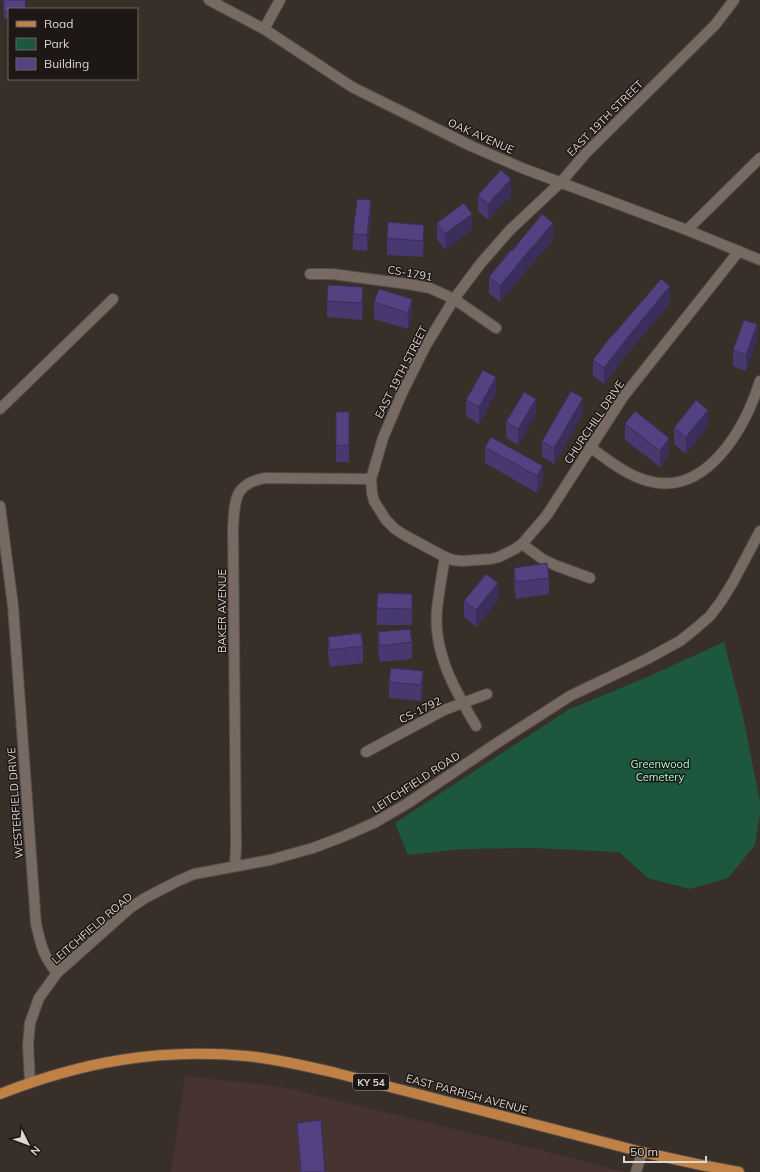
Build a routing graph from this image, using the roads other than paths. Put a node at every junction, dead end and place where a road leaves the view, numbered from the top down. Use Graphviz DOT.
graph roads {
  1 [pos="209,0"];
  2 [pos="280,0"];
  3 [pos="734,0"];
  4 [pos="264,29"];
  5 [pos="760,158"];
  6 [pos="561,182"];
  7 [pos="687,230"];
  8 [pos="739,251"];
  9 [pos="760,260"];
  10 [pos="310,274"];
  11 [pos="113,299"];
  12 [pos="454,299"];
  13 [pos="496,328"];
  14 [pos="760,381"];
  15 [pos="0,409"];
  16 [pos="590,447"];
  17 [pos="371,479"];
  18 [pos="0,506"];
  19 [pos="760,531"];
  20 [pos="522,544"];
  21 [pos="445,557"];
  22 [pos="590,578"];
  23 [pos="487,694"];
  24 [pos="462,703"];
  25 [pos="476,726"];
  26 [pos="366,752"];
  27 [pos="235,866"];
  28 [pos="57,973"];
  29 [pos="30,1082"];
  30 [pos="0,1094"];
  31 [pos="642,1152"];
  32 [pos="636,1172"];
  33 [pos="739,1172"];
  1 -- 4 [label="street, OAK AVENUE"];
  2 -- 4 [label="street"];
  3 -- 6 [label="street, EAST 19TH STREET"];
  4 -- 6 [label="street, OAK AVENUE"];
  5 -- 7 [label="street"];
  6 -- 7 [label="street, OAK AVENUE"];
  6 -- 12 [label="street, EAST 19TH STREET"];
  7 -- 8 [label="street, OAK AVENUE"];
  8 -- 9 [label="street, OAK AVENUE"];
  8 -- 16 [label="street, CHURCHILL DRIVE"];
  10 -- 12 [label="street, CS-1791"];
  11 -- 15 [label="street"];
  12 -- 13 [label="street, CS-1791"];
  12 -- 17 [label="street, EAST 19TH STREET"];
  14 -- 16 [label="street"];
  16 -- 20 [label="street, CHURCHILL DRIVE"];
  17 -- 21 [label="street, EAST 19TH STREET"];
  17 -- 27 [label="street, BAKER AVENUE"];
  18 -- 28 [label="street, WESTERFIELD DRIVE"];
  19 -- 27 [label="street, LEITCHFIELD ROAD"];
  20 -- 21 [label="street, CHURCHILL DRIVE"];
  20 -- 22 [label="street"];
  21 -- 24 [label="street"];
  23 -- 24 [label="street, CS-1792"];
  24 -- 25 [label="street"];
  24 -- 26 [label="street, CS-1792"];
  27 -- 28 [label="street, LEITCHFIELD ROAD"];
  28 -- 29 [label="street, LEITCHFIELD ROAD"];
  29 -- 30 [label="main road, EAST PARRISH AVENUE / KY 54"];
  29 -- 31 [label="main road, EAST PARRISH AVENUE / KY 54"];
  31 -- 32 [label="street"];
  31 -- 33 [label="main road, EAST PARRISH AVENUE / KY 54"];
}
